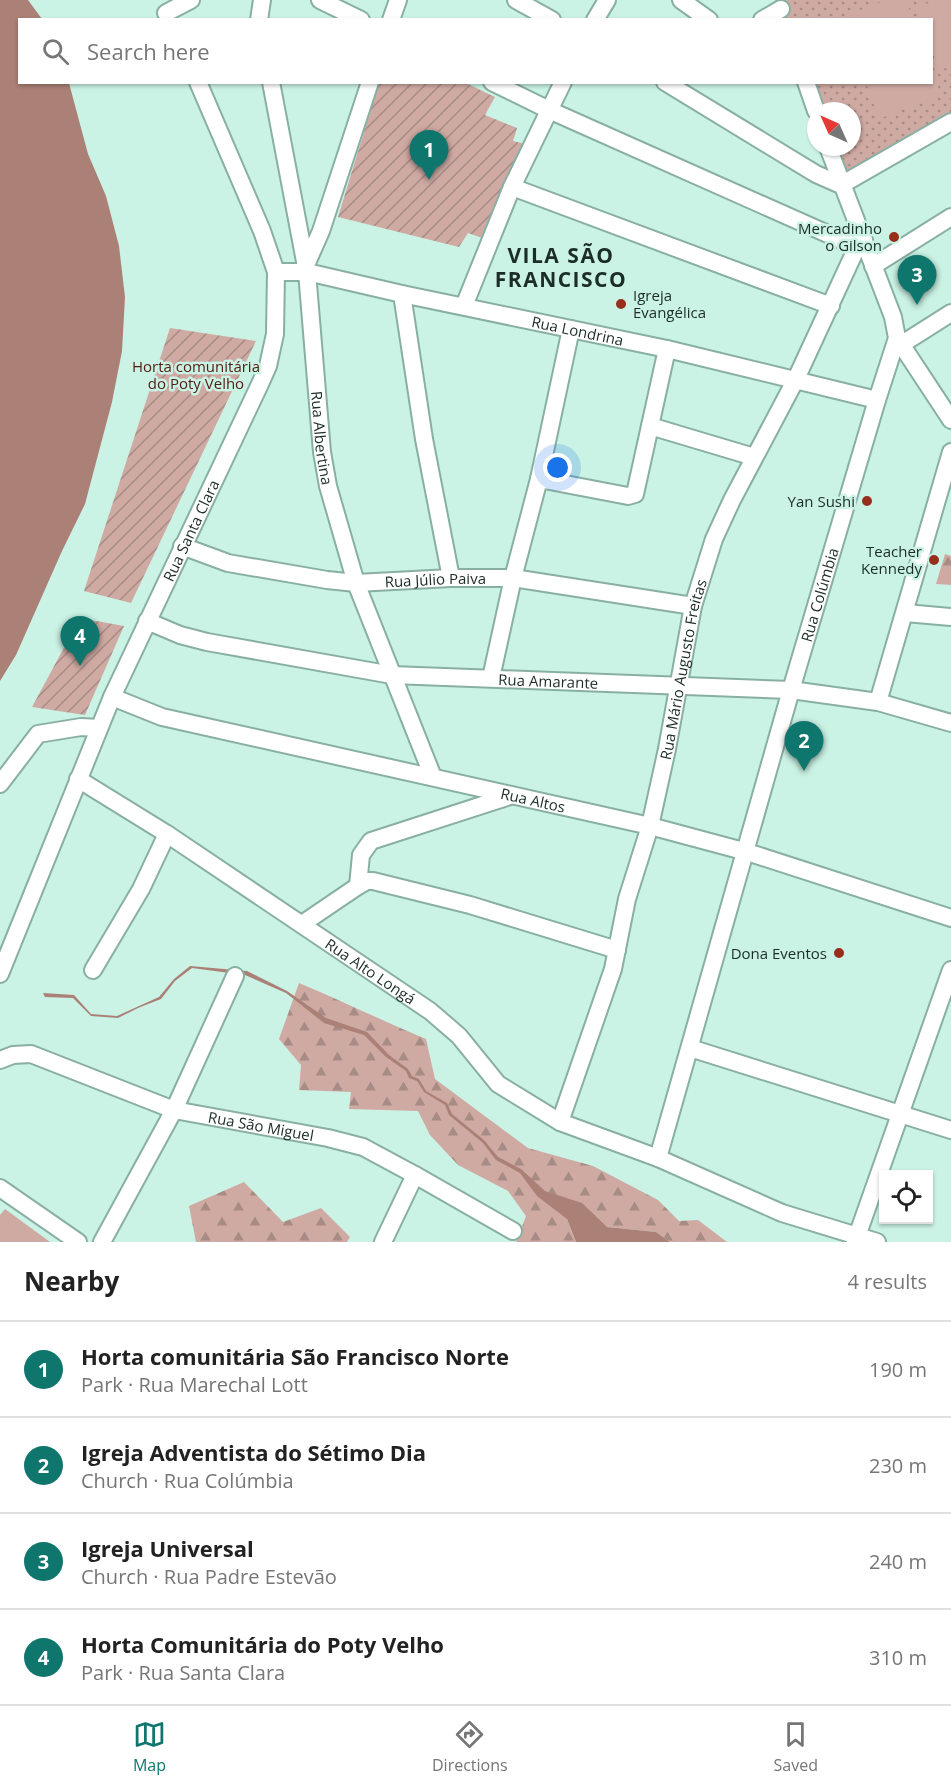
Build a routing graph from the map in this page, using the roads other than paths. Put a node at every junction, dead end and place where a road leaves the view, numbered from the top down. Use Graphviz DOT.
graph roads {
  1 [pos="190,0"];
  2 [pos="262,0"];
  3 [pos="320,0"];
  4 [pos="398,0"];
  5 [pos="516,0"];
  6 [pos="607,0"];
  7 [pos="681,0"];
  8 [pos="781,9"];
  9 [pos="165,11"];
  10 [pos="259,18"];
  11 [pos="357,18"];
  12 [pos="392,18"];
  13 [pos="548,18"];
  14 [pos="596,18"];
  15 [pos="706,18"];
  16 [pos="765,18"];
  17 [pos="199,84"];
  18 [pos="271,84"];
  19 [pos="369,84"];
  20 [pos="496,84"];
  21 [pos="562,84"];
  22 [pos="668,84"];
  23 [pos="807,84"];
  24 [pos="813,102"];
  25 [pos="549,110"];
  26 [pos="951,122"];
  27 [pos="831,156"];
  28 [pos="841,185"];
  29 [pos="512,187"];
  30 [pos="951,217"];
  31 [pos="860,244"];
  32 [pos="873,266"];
  33 [pos="307,268"];
  34 [pos="276,272"];
  35 [pos="402,294"];
  36 [pos="464,306"];
  37 [pos="831,306"];
  38 [pos="951,313"];
  39 [pos="571,330"];
  40 [pos="899,341"];
  41 [pos="667,349"];
  42 [pos="796,379"];
  43 [pos="877,400"];
  44 [pos="949,411"];
  45 [pos="651,426"];
  46 [pos="951,452"];
  47 [pos="754,457"];
  48 [pos="539,479"];
  49 [pos="182,546"];
  50 [pos="451,578"];
  51 [pos="513,578"];
  52 [pos="356,583"];
  53 [pos="693,606"];
  54 [pos="905,613"];
  55 [pos="951,617"];
  56 [pos="147,621"];
  57 [pos="392,675"];
  58 [pos="491,678"];
  59 [pos="679,687"];
  60 [pos="791,690"];
  61 [pos="112,696"];
  62 [pos="878,702"];
  63 [pos="951,723"];
  64 [pos="99,728"];
  65 [pos="433,777"];
  66 [pos="78,779"];
  67 [pos="0,784"];
  68 [pos="510,796"];
  69 [pos="650,826"];
  70 [pos="168,834"];
  71 [pos="747,852"];
  72 [pos="358,886"];
  73 [pos="951,918"];
  74 [pos="302,924"];
  75 [pos="617,950"];
  76 [pos="93,970"];
  77 [pos="951,970"];
  78 [pos="0,974"];
  79 [pos="235,976"];
  80 [pos="690,1048"];
  81 [pos="0,1060"];
  82 [pos="174,1110"];
  83 [pos="899,1114"];
  84 [pos="560,1122"];
  85 [pos="951,1130"];
  86 [pos="658,1158"];
  87 [pos="415,1175"];
  88 [pos="0,1188"];
  89 [pos="513,1232"];
  90 [pos="856,1239"];
  91 [pos="78,1242"];
  92 [pos="102,1242"];
  93 [pos="383,1242"];
  94 [pos="877,1242"];
  1 -- 9 [label="street"];
  2 -- 10 [label="street"];
  3 -- 11 [label="street"];
  4 -- 12 [label="street"];
  5 -- 13 [label="street"];
  6 -- 14 [label="street"];
  7 -- 15 [label="street"];
  8 -- 16 [label="street"];
  17 -- 34 [label="street, Rua Santa Clara"];
  18 -- 33 [label="street, Rua Albertina"];
  19 -- 33 [label="street"];
  20 -- 25 [label="street"];
  21 -- 25 [label="street"];
  22 -- 28 [label="street"];
  23 -- 24 [label="street"];
  25 -- 29 [label="street"];
  25 -- 31 [label="street"];
  26 -- 28 [label="street"];
  27 -- 28 [label="street"];
  28 -- 31 [label="street"];
  29 -- 36 [label="street"];
  29 -- 37 [label="street"];
  30 -- 32 [label="street"];
  31 -- 32 [label="street"];
  31 -- 37 [label="street, Rua Mário Augusto Freitas"];
  32 -- 40 [label="street"];
  33 -- 34 [label="street, Rua Londrina"];
  33 -- 35 [label="street, Rua Londrina"];
  33 -- 52 [label="street, Rua Albertina"];
  34 -- 49 [label="street, Rua Santa Clara"];
  35 -- 36 [label="street, Rua Londrina"];
  35 -- 50 [label="street"];
  36 -- 39 [label="street, Rua Londrina"];
  37 -- 42 [label="street, Rua Mário Augusto Freitas"];
  38 -- 40 [label="street"];
  39 -- 41 [label="street, Rua Londrina"];
  39 -- 48 [label="street"];
  40 -- 43 [label="street, Rua Colúmbia"];
  40 -- 44 [label="street"];
  41 -- 42 [label="street, Rua Londrina"];
  41 -- 45 [label="street"];
  42 -- 43 [label="street, Rua Londrina"];
  42 -- 47 [label="street, Rua Mário Augusto Freitas"];
  43 -- 60 [label="street, Rua Colúmbia"];
  45 -- 47 [label="street"];
  45 -- 48 [label="street"];
  46 -- 54 [label="street"];
  47 -- 53 [label="street, Rua Mário Augusto Freitas"];
  48 -- 51 [label="street"];
  49 -- 52 [label="street, Rua Júlio Paiva"];
  49 -- 56 [label="street, Rua Santa Clara"];
  50 -- 51 [label="street, Rua Júlio Paiva"];
  50 -- 52 [label="street, Rua Júlio Paiva"];
  51 -- 53 [label="street, Rua Júlio Paiva"];
  51 -- 58 [label="street"];
  52 -- 57 [label="street, Rua Albertina"];
  53 -- 59 [label="street, Rua Mário Augusto Freitas"];
  54 -- 55 [label="street"];
  54 -- 62 [label="street"];
  56 -- 57 [label="street, Rua Amarante"];
  56 -- 61 [label="street, Rua Santa Clara"];
  57 -- 58 [label="street, Rua Amarante"];
  57 -- 65 [label="street, Rua Albertina"];
  58 -- 59 [label="street, Rua Amarante"];
  59 -- 60 [label="street, Rua Amarante"];
  59 -- 69 [label="street, Rua Mário Augusto Freitas"];
  60 -- 62 [label="street, Rua Amarante"];
  60 -- 71 [label="street, Rua Colúmbia"];
  61 -- 64 [label="street, Rua Santa Clara"];
  61 -- 65 [label="street, Rua Altos"];
  62 -- 63 [label="street, Rua Amarante"];
  64 -- 66 [label="street, Rua Santa Clara"];
  64 -- 67 [label="street"];
  65 -- 68 [label="street, Rua Altos"];
  66 -- 70 [label="street, Rua Alto Longá"];
  66 -- 78 [label="street, Rua Santa Clara"];
  68 -- 69 [label="street, Rua Altos"];
  68 -- 72 [label="street"];
  69 -- 71 [label="street, Rua Altos"];
  69 -- 75 [label="street, Rua Mário Augusto Freitas"];
  70 -- 74 [label="street, Rua Alto Longá"];
  70 -- 76 [label="street"];
  71 -- 73 [label="street, Rua Altos"];
  71 -- 80 [label="street, Rua Colúmbia"];
  72 -- 74 [label="street"];
  72 -- 75 [label="street"];
  74 -- 84 [label="street, Rua Alto Longá"];
  75 -- 84 [label="street, Rua Mário Augusto Freitas"];
  77 -- 83 [label="street"];
  79 -- 82 [label="street"];
  80 -- 83 [label="street"];
  80 -- 86 [label="street, Rua Colúmbia"];
  81 -- 82 [label="street, Rua São Miguel"];
  82 -- 87 [label="street, Rua São Miguel"];
  82 -- 92 [label="street"];
  83 -- 85 [label="street"];
  83 -- 90 [label="street"];
  84 -- 86 [label="street, Rua Alto Longá"];
  86 -- 90 [label="street, Rua Alto Longá"];
  87 -- 89 [label="street, Rua São Miguel"];
  87 -- 93 [label="street"];
  88 -- 91 [label="street"];
  90 -- 94 [label="street, Rua Alto Longá"];
}
